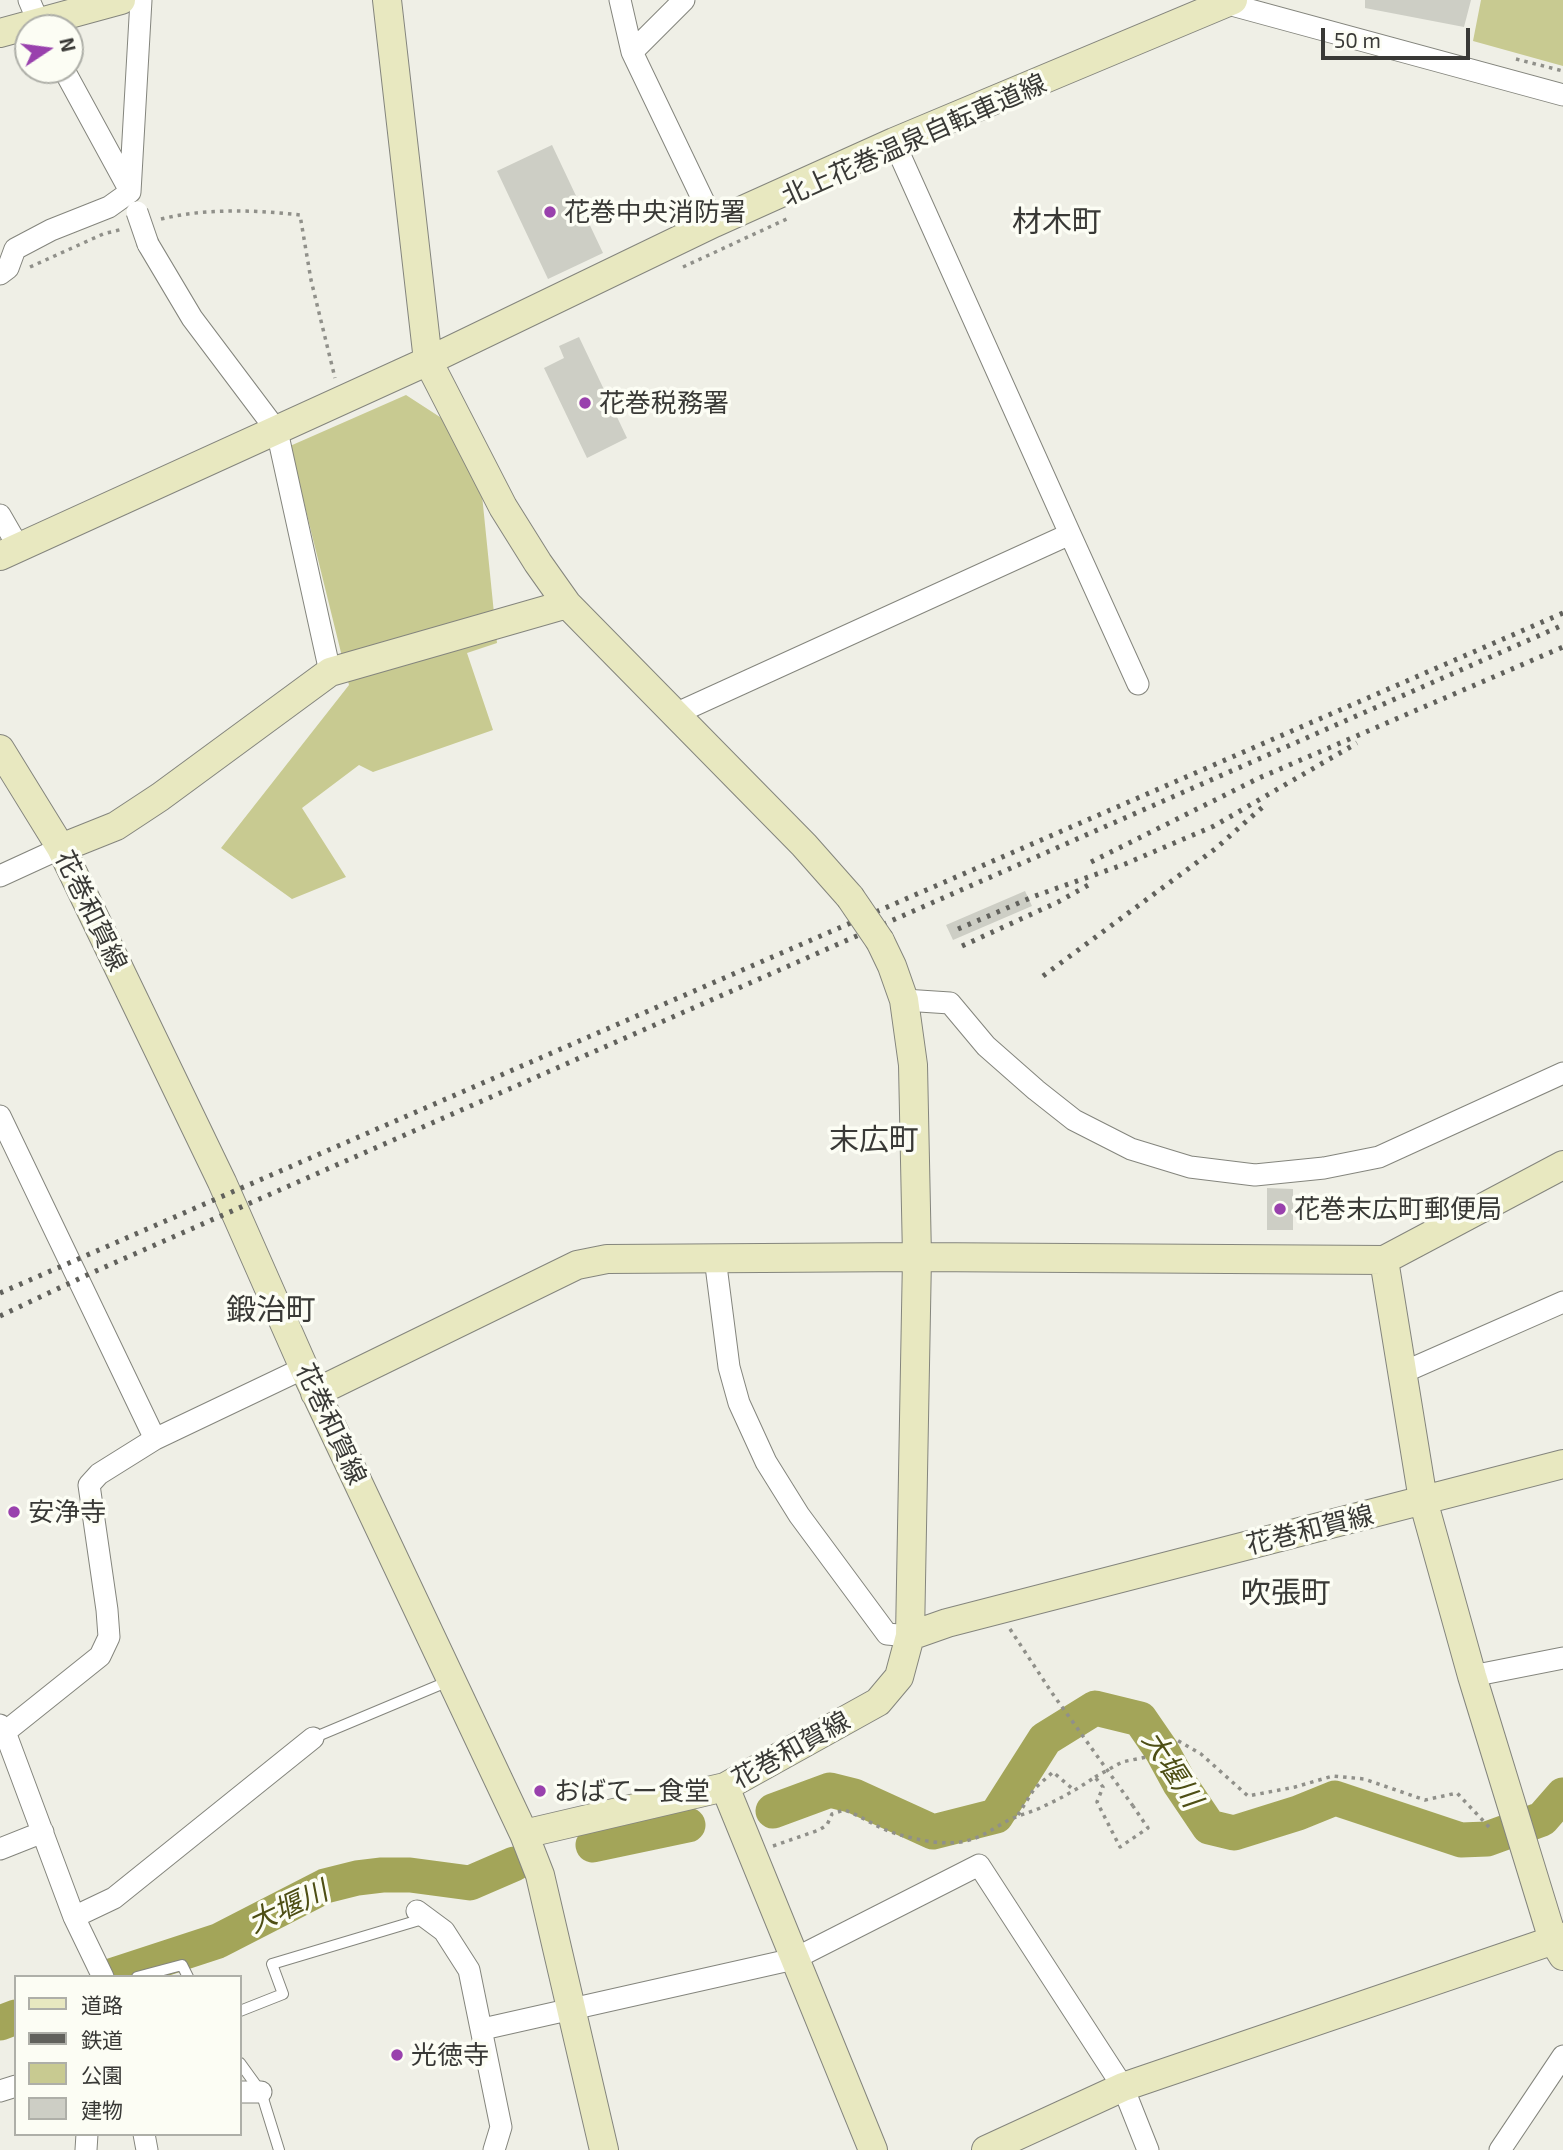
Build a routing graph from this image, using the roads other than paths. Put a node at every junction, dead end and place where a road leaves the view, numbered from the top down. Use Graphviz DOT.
graph roads {
  1 [pos="121,0"];
  2 [pos="141,0"];
  3 [pos="387,0"];
  4 [pos="620,0"];
  5 [pos="684,0"];
  6 [pos="1224,1"];
  7 [pos="51,14"];
  8 [pos="632,52"];
  9 [pos="71,84"];
  10 [pos="1563,95"];
  11 [pos="894,142"];
  12 [pos="138,213"];
  13 [pos="714,223"];
  14 [pos="0,274"];
  15 [pos="428,361"];
  16 [pos="277,430"];
  17 [pos="0,515"];
  18 [pos="1070,534"];
  19 [pos="10,552"];
  20 [pos="567,604"];
  21 [pos="330,672"];
  22 [pos="1138,684"];
  23 [pos="675,714"];
  24 [pos="0,750"];
  25 [pos="61,848"];
  26 [pos="0,876"];
  27 [pos="904,1000"];
  28 [pos="1563,1073"];
  29 [pos="0,1116"];
  30 [pos="1563,1165"];
  31 [pos="917,1257"];
  32 [pos="715,1258"];
  33 [pos="1384,1260"];
  34 [pos="1563,1302"];
  35 [pos="1404,1372"];
  36 [pos="310,1380"];
  37 [pos="155,1439"];
  38 [pos="1563,1464"];
  39 [pos="1423,1500"];
  40 [pos="910,1636"];
  41 [pos="1563,1658"];
  42 [pos="1472,1676"];
  43 [pos="452,1680"];
  44 [pos="3,1729"];
  45 [pos="313,1738"];
  46 [pos="725,1787"];
  47 [pos="43,1832"];
  48 [pos="524,1834"];
  49 [pos="0,1849"];
  50 [pos="421,1914"];
  51 [pos="75,1917"];
  52 [pos="1560,1944"];
  53 [pos="794,1959"];
  54 [pos="101,1972"];
  55 [pos="144,1975"];
  56 [pos="187,1975"];
  57 [pos="242,2010"];
  58 [pos="570,2011"];
  59 [pos="483,2029"];
  60 [pos="1563,2056"];
  61 [pos="242,2066"];
  62 [pos="1124,2087"];
  63 [pos="242,2092"];
  64 [pos="261,2092"];
  65 [pos="279,2150"];
  66 [pos="494,2150"];
  67 [pos="604,2150"];
  68 [pos="873,2150"];
  69 [pos="986,2150"];
  70 [pos="1148,2150"];
  71 [pos="1500,2150"];
  1 -- 7 [label="street"];
  2 -- 12 [label="street"];
  3 -- 15 [label="street"];
  4 -- 8 [label="street"];
  5 -- 8 [label="street"];
  6 -- 10 [label="street"];
  6 -- 11 [label="street"];
  8 -- 13 [label="street"];
  9 -- 12 [label="street"];
  11 -- 13 [label="street"];
  11 -- 18 [label="street"];
  12 -- 14 [label="street"];
  12 -- 16 [label="street, bridge"];
  13 -- 15 [label="street"];
  15 -- 16 [label="street"];
  15 -- 20 [label="street"];
  16 -- 19 [label="street"];
  16 -- 21 [label="street"];
  17 -- 19 [label="street"];
  18 -- 22 [label="street"];
  18 -- 23 [label="street"];
  20 -- 21 [label="street"];
  20 -- 23 [label="street"];
  21 -- 25 [label="street"];
  23 -- 27 [label="street, bridge"];
  24 -- 25 [label="street, 花巻和賀線"];
  25 -- 26 [label="street"];
  25 -- 36 [label="street, 花巻和賀線"];
  27 -- 28 [label="street"];
  27 -- 31 [label="street"];
  29 -- 37 [label="street"];
  30 -- 33 [label="street"];
  31 -- 32 [label="street"];
  31 -- 33 [label="street"];
  31 -- 40 [label="street"];
  32 -- 36 [label="street"];
  32 -- 40 [label="street"];
  33 -- 35 [label="street"];
  34 -- 35 [label="street"];
  35 -- 39 [label="street"];
  36 -- 37 [label="street"];
  36 -- 43 [label="street, 花巻和賀線"];
  37 -- 44 [label="street"];
  38 -- 39 [label="street, 花巻和賀線"];
  39 -- 40 [label="street, 花巻和賀線"];
  39 -- 42 [label="street"];
  40 -- 46 [label="street, 花巻和賀線"];
  41 -- 42 [label="street"];
  42 -- 52 [label="street"];
  43 -- 45 [label="lane"];
  43 -- 48 [label="street, 花巻和賀線"];
  44 -- 47 [label="street"];
  45 -- 51 [label="street"];
  46 -- 48 [label="street, 花巻和賀線"];
  46 -- 53 [label="street"];
  47 -- 49 [label="street"];
  47 -- 51 [label="street"];
  48 -- 58 [label="street"];
  50 -- 57 [label="lane"];
  50 -- 59 [label="street"];
  51 -- 54 [label="street"];
  52 -- 62 [label="street"];
  53 -- 58 [label="street"];
  53 -- 62 [label="street"];
  53 -- 68 [label="street"];
  55 -- 56 [label="lane"];
  58 -- 59 [label="street"];
  58 -- 67 [label="street"];
  59 -- 66 [label="street"];
  60 -- 71 [label="street"];
  61 -- 64 [label="lane"];
  62 -- 69 [label="street"];
  62 -- 70 [label="street"];
  63 -- 64 [label="street"];
  64 -- 65 [label="lane"];
}
